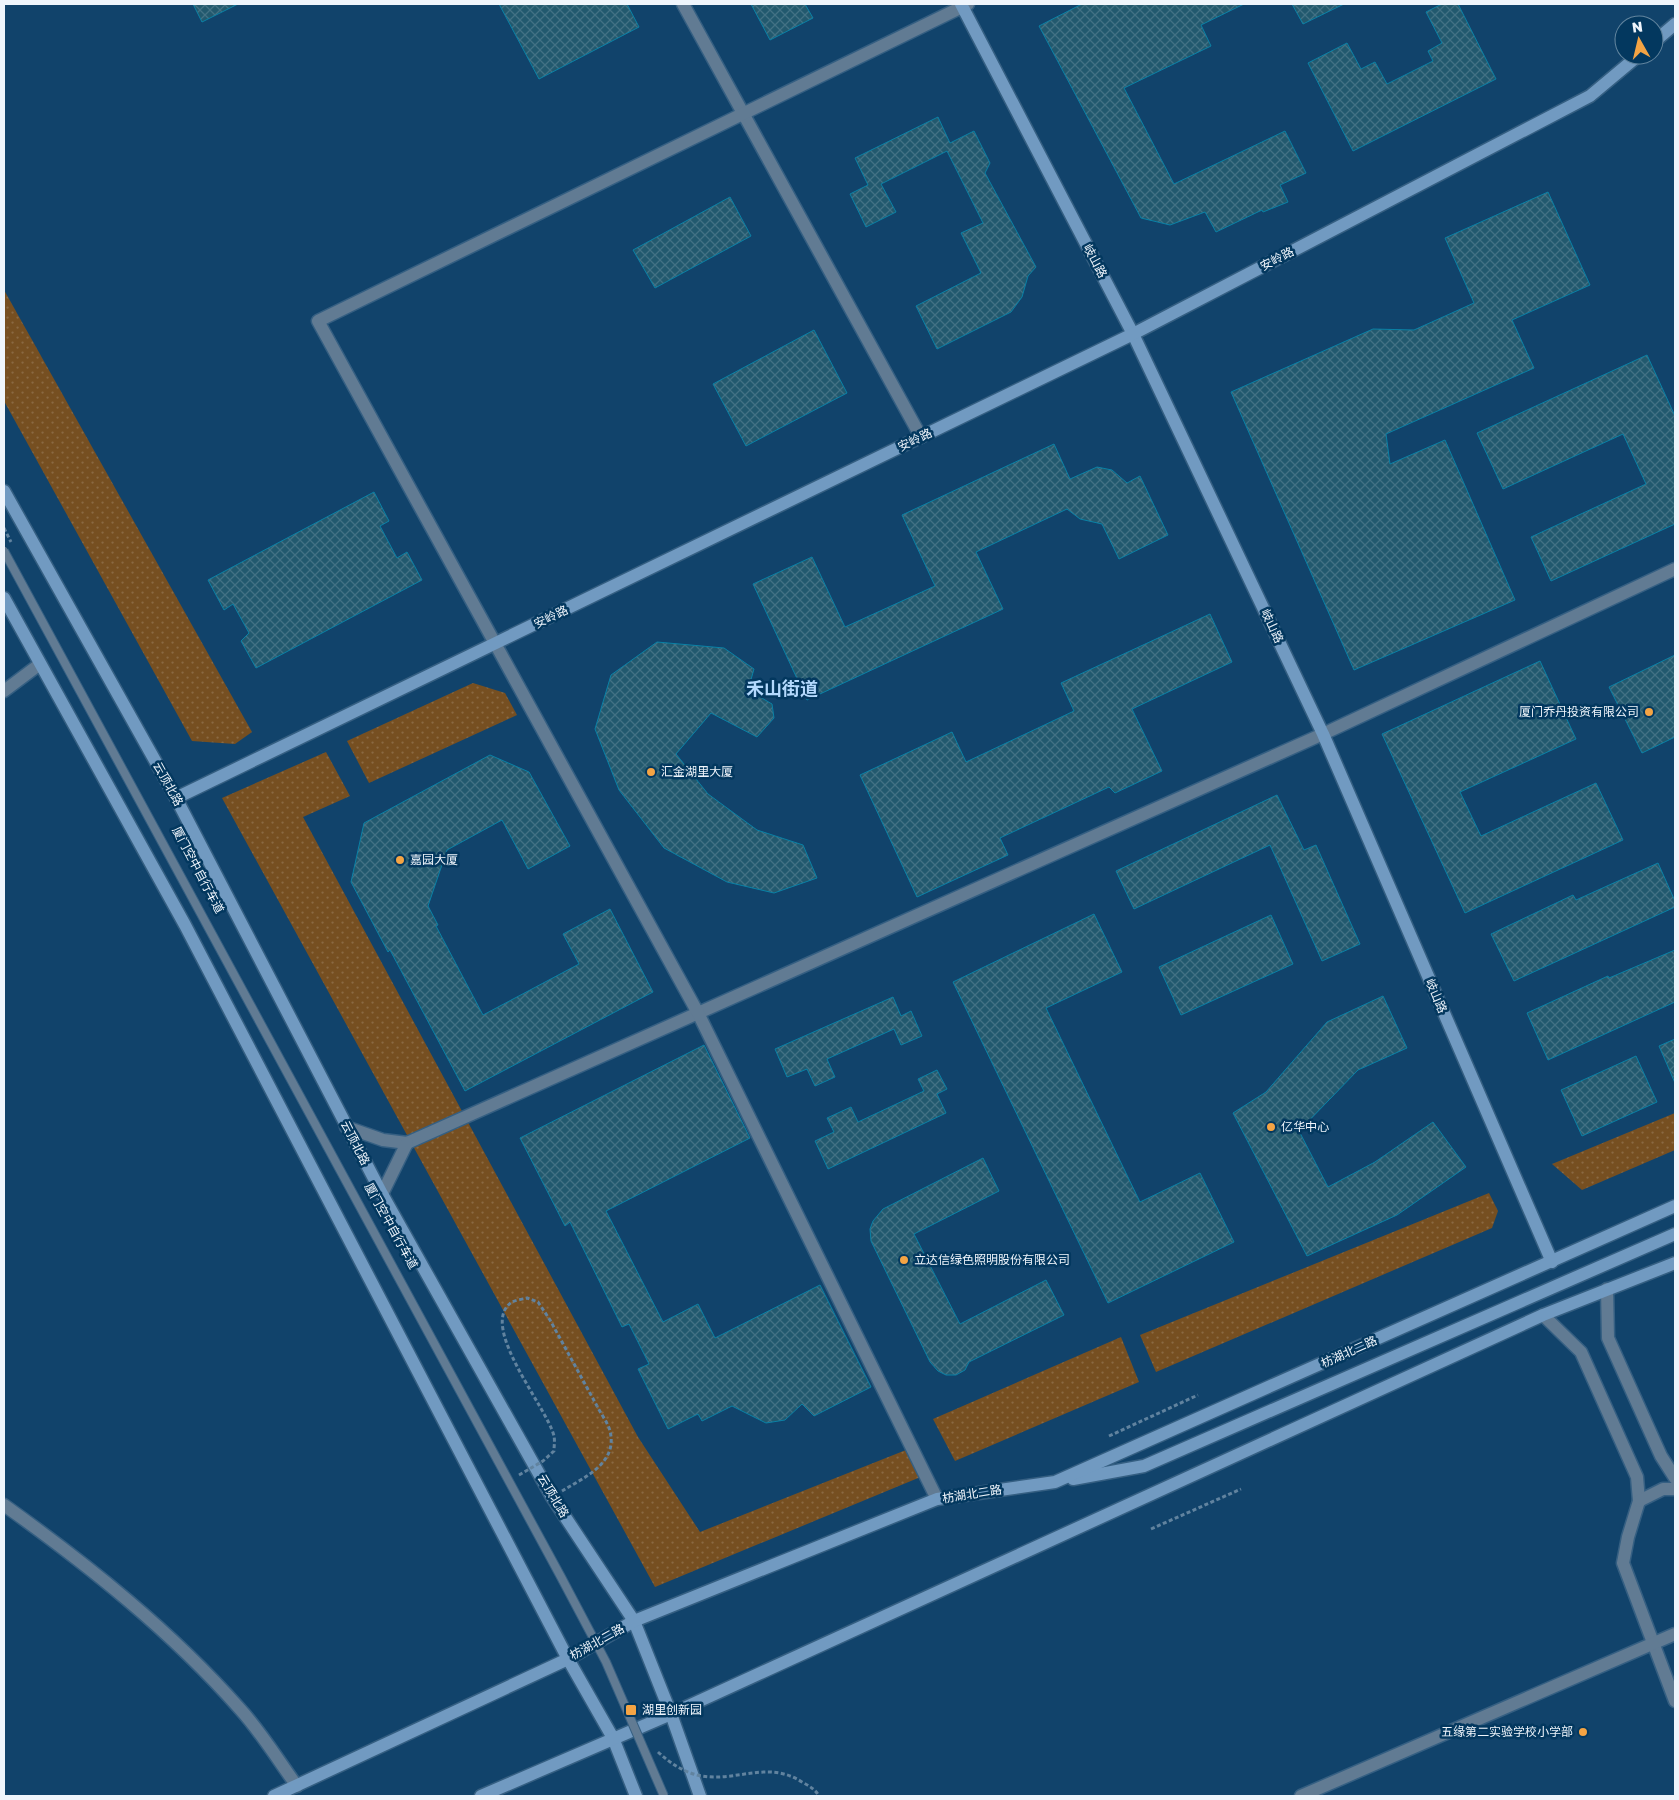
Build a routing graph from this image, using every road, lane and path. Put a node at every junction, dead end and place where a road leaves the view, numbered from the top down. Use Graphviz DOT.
graph roads {
  1 [pos="683,4"];
  2 [pos="964,5"];
  3 [pos="1675,24"];
  4 [pos="1664,33"];
  5 [pos="1627,65"];
  6 [pos="743,114"];
  7 [pos="1133,334"];
  8 [pos="921,437"];
  9 [pos="4,490"];
  10 [pos="4,528"];
  11 [pos="12,544"];
  12 [pos="4,551"];
  13 [pos="1675,569"];
  14 [pos="4,598"];
  15 [pos="494,644"];
  16 [pos="40,664"];
  17 [pos="4,691"];
  18 [pos="1323,734"];
  19 [pos="176,798"];
  20 [pos="698,1013"];
  21 [pos="346,1126"];
  22 [pos="407,1143"];
  23 [pos="382,1194"];
  24 [pos="1675,1206"];
  25 [pos="1675,1234"];
  26 [pos="1552,1262"];
  27 [pos="1675,1263"];
  28 [pos="1607,1289"];
  29 [pos="1543,1315"];
  30 [pos="1198,1395"];
  31 [pos="1109,1436"];
  32 [pos="514,1467"];
  33 [pos="519,1475"];
  34 [pos="1675,1478"];
  35 [pos="1056,1482"];
  36 [pos="524,1484"];
  37 [pos="1241,1489"];
  38 [pos="1675,1489"];
  39 [pos="552,1496"];
  40 [pos="937,1500"];
  41 [pos="1639,1501"];
  42 [pos="4,1505"];
  43 [pos="1151,1529"];
  44 [pos="634,1621"];
  45 [pos="1675,1634"];
  46 [pos="1653,1644"];
  47 [pos="568,1659"];
  48 [pos="1675,1701"];
  49 [pos="672,1714"];
  50 [pos="613,1738"];
  51 [pos="651,1746"];
  52 [pos="297,1786"];
  53 [pos="274,1796"];
  54 [pos="481,1796"];
  55 [pos="636,1796"];
  56 [pos="664,1796"];
  57 [pos="700,1796"];
  58 [pos="819,1796"];
  59 [pos="1301,1796"];
  1 -- 6 [label="street"];
  2 -- 6 [label="street"];
  2 -- 7 [label="main road, 岐山路"];
  3 -- 4 [label="main road"];
  5 -- 7 [label="main road, 安岭路"];
  6 -- 8 [label="street"];
  6 -- 15 [label="street"];
  7 -- 8 [label="main road, 安岭路"];
  7 -- 18 [label="main road, 岐山路"];
  8 -- 15 [label="main road, 安岭路"];
  9 -- 19 [label="main road, 云顶北路"];
  10 -- 11 [label="path, bridge"];
  12 -- 56 [label="lane, bridge"];
  13 -- 18 [label="street"];
  14 -- 16 [label="main road"];
  15 -- 19 [label="main road, 安岭路"];
  15 -- 20 [label="street"];
  16 -- 17 [label="street"];
  16 -- 47 [label="main road"];
  18 -- 20 [label="street"];
  18 -- 26 [label="main road, 岐山路"];
  19 -- 21 [label="main road, 云顶北路"];
  20 -- 22 [label="street"];
  20 -- 40 [label="street"];
  21 -- 22 [label="street"];
  21 -- 23 [label="main road, 云顶北路"];
  22 -- 23 [label="street"];
  23 -- 39 [label="main road, 云顶北路"];
  24 -- 26 [label="main road, 枋湖北二路"];
  25 -- 35 [label="main road"];
  26 -- 35 [label="main road, 枋湖北二路"];
  27 -- 28 [label="main road"];
  28 -- 29 [label="main road"];
  28 -- 34 [label="street"];
  29 -- 41 [label="street"];
  29 -- 49 [label="main road"];
  30 -- 31 [label="path"];
  32 -- 33 [label="path"];
  33 -- 36 [label="path"];
  33 -- 39 [label="path, bridge"];
  35 -- 40 [label="main road, 枋湖北二路"];
  37 -- 43 [label="path"];
  38 -- 41 [label="street"];
  39 -- 44 [label="main road, 云顶北路"];
  40 -- 44 [label="main road, 枋湖北二路"];
  41 -- 46 [label="street"];
  42 -- 52 [label="street"];
  44 -- 47 [label="main road, 枋湖北二路"];
  44 -- 49 [label="main road, 云顶北路"];
  45 -- 46 [label="street"];
  46 -- 48 [label="street"];
  46 -- 59 [label="street"];
  47 -- 50 [label="main road"];
  47 -- 52 [label="main road, 枋湖北二路"];
  49 -- 50 [label="main road"];
  49 -- 57 [label="main road, 云顶北路"];
  50 -- 54 [label="main road"];
  50 -- 55 [label="main road"];
  51 -- 58 [label="path, bridge"];
  52 -- 53 [label="main road, 枋湖北二路"];
}
